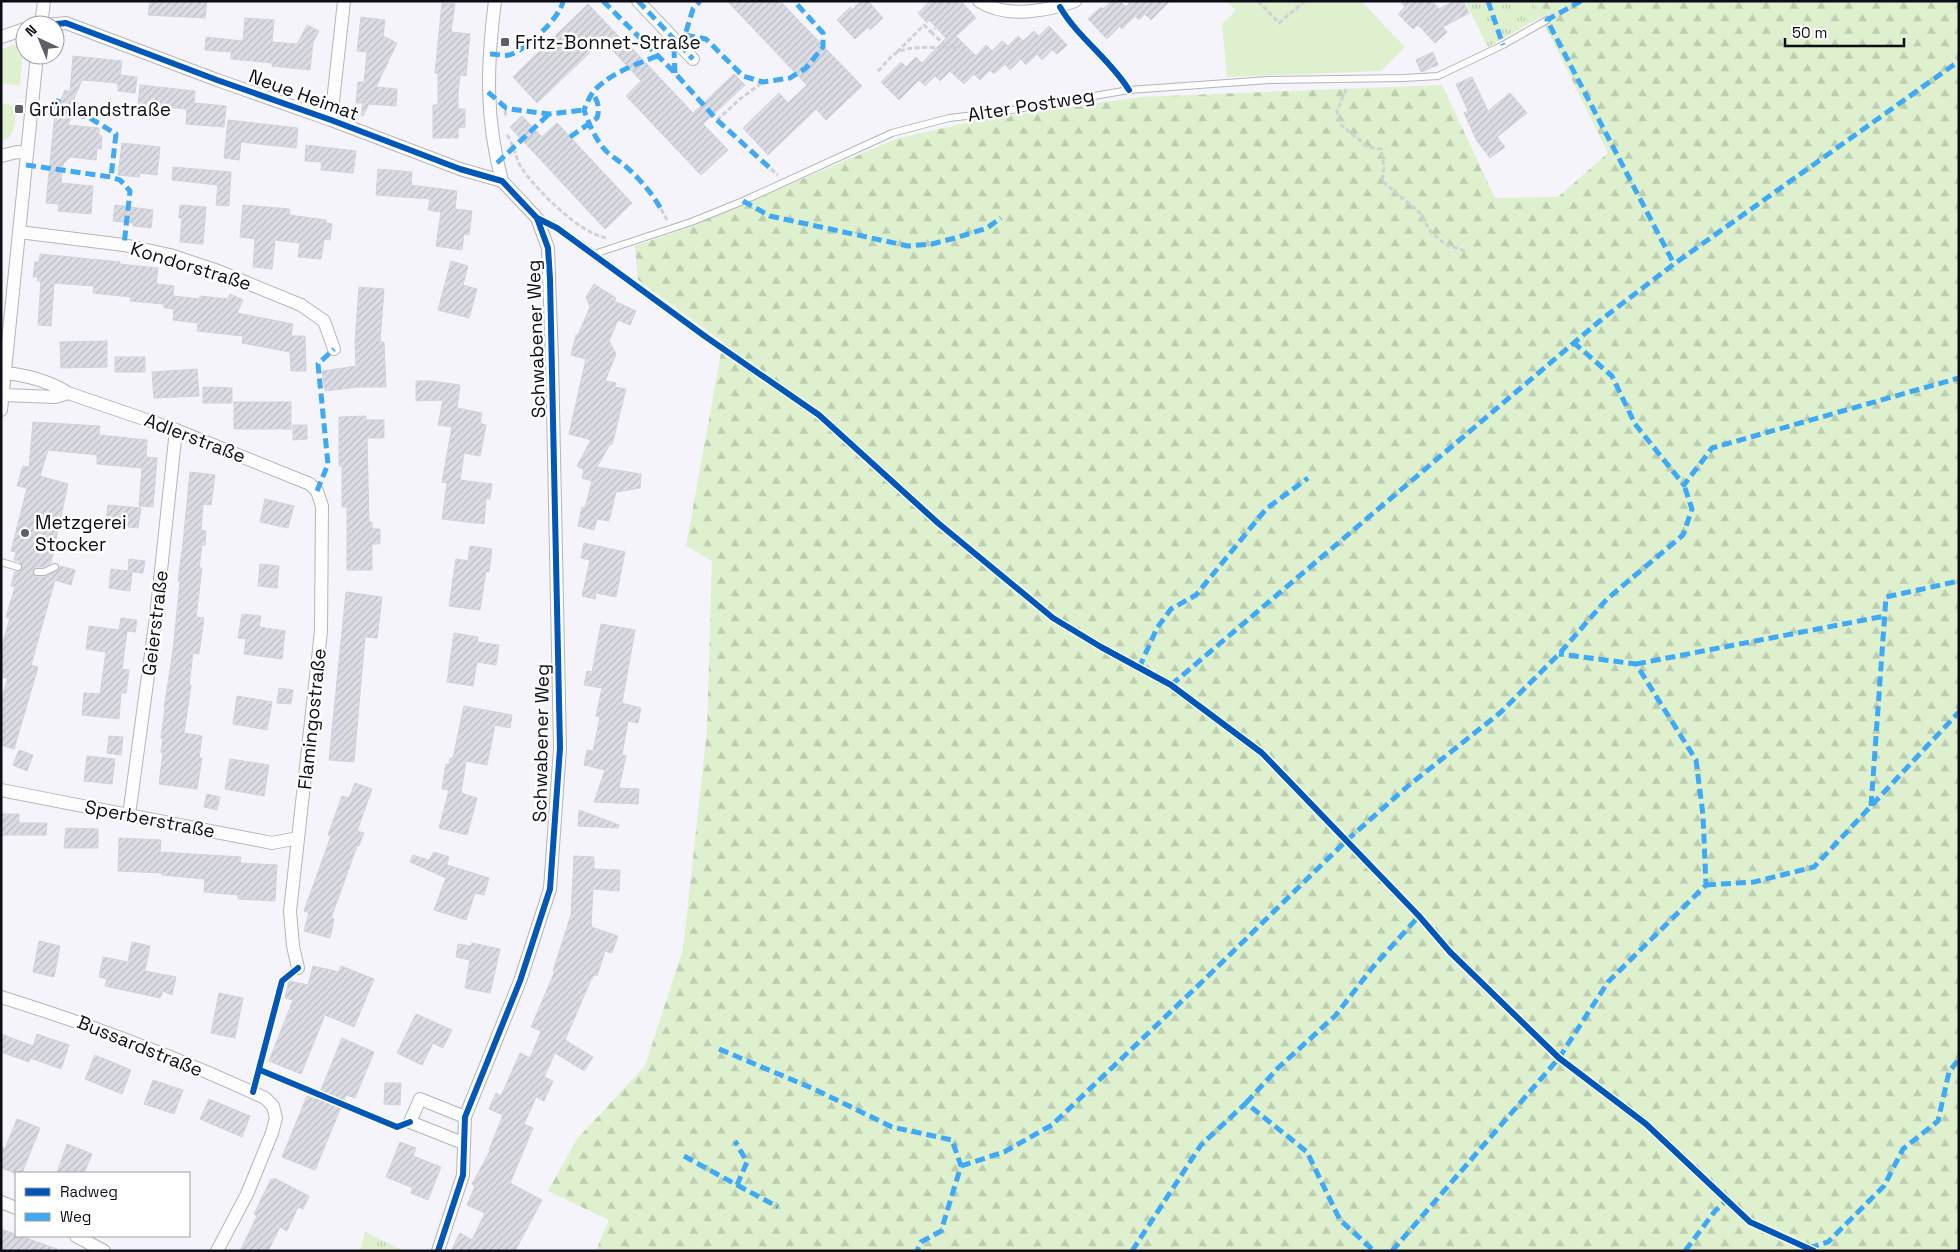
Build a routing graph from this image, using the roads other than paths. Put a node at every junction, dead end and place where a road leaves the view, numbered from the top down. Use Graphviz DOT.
graph roads {
  1 [pos="44,1"];
  2 [pos="344,1"];
  3 [pos="495,1"];
  4 [pos="638,1"];
  5 [pos="979,1"];
  6 [pos="1075,1"];
  7 [pos="42,15"];
  8 [pos="1547,20"];
  9 [pos="65,22"];
  10 [pos="15,33"];
  11 [pos="1,37"];
  12 [pos="693,59"];
  13 [pos="36,65"];
  14 [pos="331,120"];
  15 [pos="27,153"];
  16 [pos="1,156"];
  17 [pos="502,181"];
  18 [pos="537,218"];
  19 [pos="19,232"];
  20 [pos="334,350"];
  21 [pos="5,373"];
  22 [pos="68,393"];
  23 [pos="3,395"];
  24 [pos="1,409"];
  25 [pos="176,430"];
  26 [pos="317,491"];
  27 [pos="1,562"];
  28 [pos="18,567"];
  29 [pos="55,568"];
  30 [pos="37,572"];
  31 [pos="1,790"];
  32 [pos="129,815"];
  33 [pos="298,838"];
  34 [pos="298,968"];
  35 [pos="1,997"];
  36 [pos="465,1117"];
  37 [pos="463,1143"];
  38 [pos="1,1202"];
  39 [pos="15,1208"];
  40 [pos="78,1237"];
  41 [pos="104,1251"];
  42 [pos="217,1251"];
  43 [pos="438,1251"];
  1 -- 7 [label="street"];
  2 -- 14 [label="street"];
  3 -- 17 [label="street"];
  4 -- 12 [label="street"];
  5 -- 6 [label="street"];
  8 -- 18 [label="lane, Alter Postweg"];
  9 -- 14 [label="street, Neue Heimat"];
  10 -- 11 [label="street"];
  13 -- 15 [label="street"];
  14 -- 17 [label="street, Neue Heimat"];
  15 -- 16 [label="street"];
  15 -- 19 [label="street"];
  17 -- 18 [label="street"];
  18 -- 36 [label="street, Schwabener Weg"];
  19 -- 20 [label="street, Kondorstraße"];
  19 -- 21 [label="street"];
  21 -- 22 [label="street, Adlerstraße"];
  21 -- 23 [label="street"];
  22 -- 23 [label="street, Adlerstraße"];
  22 -- 25 [label="street, Adlerstraße"];
  23 -- 24 [label="street"];
  25 -- 26 [label="street, Adlerstraße"];
  25 -- 32 [label="street, Geierstraße"];
  26 -- 33 [label="street, Flamingostraße"];
  27 -- 28 [label="lane"];
  29 -- 30 [label="lane"];
  31 -- 32 [label="street, Sperberstraße"];
  32 -- 33 [label="street, Sperberstraße"];
  33 -- 34 [label="street, Flamingostraße"];
  35 -- 42 [label="street, Bussardstraße"];
  36 -- 37 [label="street, Schwabener Weg"];
  36 -- 37 [label="street"];
  37 -- 43 [label="street, Schwabener Weg"];
  38 -- 39 [label="street"];
  40 -- 41 [label="street"];
}
